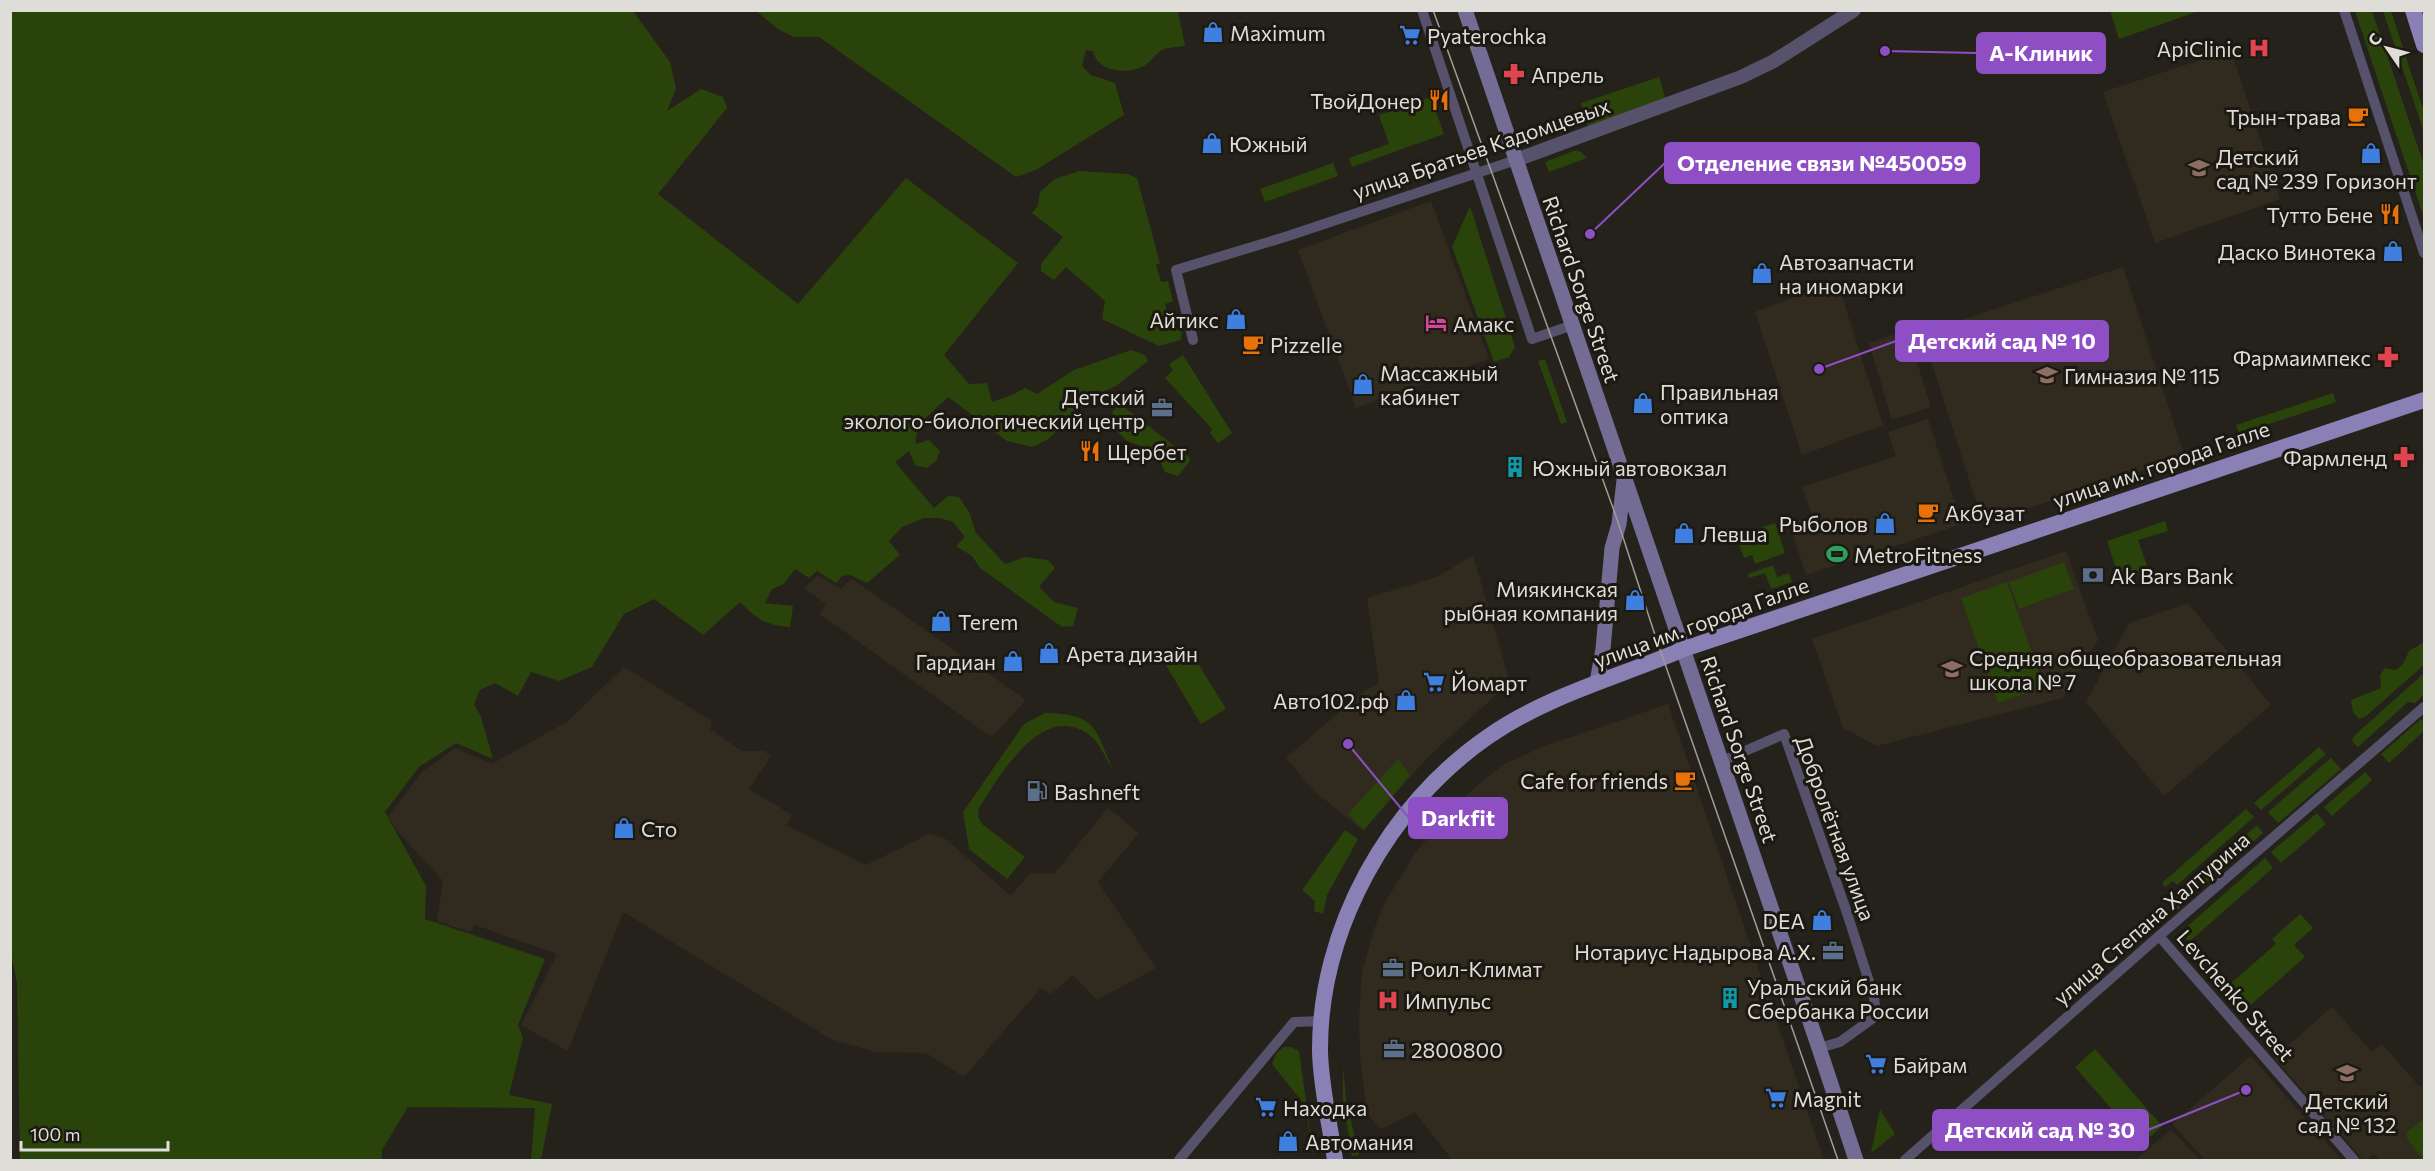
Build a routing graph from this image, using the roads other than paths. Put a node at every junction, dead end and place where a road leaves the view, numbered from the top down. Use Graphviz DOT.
graph roads {
  1 [pos="1422,10"];
  2 [pos="1465,10"];
  3 [pos="1854,10"];
  4 [pos="2344,10"];
  5 [pos="2413,10"];
  6 [pos="2424,45"];
  7 [pos="1516,160"];
  8 [pos="1477,172"];
  9 [pos="2424,253"];
  10 [pos="1572,325"];
  11 [pos="1193,340"];
  12 [pos="2424,400"];
  13 [pos="1625,477"];
  14 [pos="1684,649"];
  15 [pos="1597,682"];
  16 [pos="2424,707"];
  17 [pos="1722,761"];
  18 [pos="2159,936"];
  19 [pos="1322,1021"];
  20 [pos="1820,1048"];
  21 [pos="1908,1160"];
  22 [pos="1179,1161"];
  23 [pos="1335,1161"];
  24 [pos="1856,1161"];
  25 [pos="2355,1161"];
  1 -- 8 [label="street"];
  2 -- 7 [label="main road, Richard Sorge Street"];
  3 -- 7 [label="street, улица Братьев Кадомцевых"];
  4 -- 9 [label="street"];
  5 -- 6 [label="main road"];
  7 -- 8 [label="street, улица Братьев Кадомцевых"];
  7 -- 10 [label="main road, Richard Sorge Street"];
  8 -- 10 [label="street"];
  8 -- 11 [label="street, улица Братьев Кадомцевых"];
  10 -- 13 [label="main road, Richard Sorge Street"];
  12 -- 14 [label="main road, улица им. города Галле"];
  13 -- 14 [label="main road, Richard Sorge Street"];
  13 -- 15 [label="main road"];
  14 -- 15 [label="main road, улица им. города Галле"];
  14 -- 17 [label="main road, Richard Sorge Street"];
  15 -- 19 [label="main road, улица им. города Галле"];
  16 -- 18 [label="street, улица Степана Халтурина"];
  17 -- 20 [label="main road, Richard Sorge Street"];
  17 -- 20 [label="street, Добролётная улица"];
  18 -- 21 [label="street, улица Степана Халтурина"];
  18 -- 25 [label="street, Levchenko Street"];
  19 -- 22 [label="street"];
  19 -- 23 [label="main road, улица им. города Галле"];
  20 -- 24 [label="main road, Richard Sorge Street"];
}
